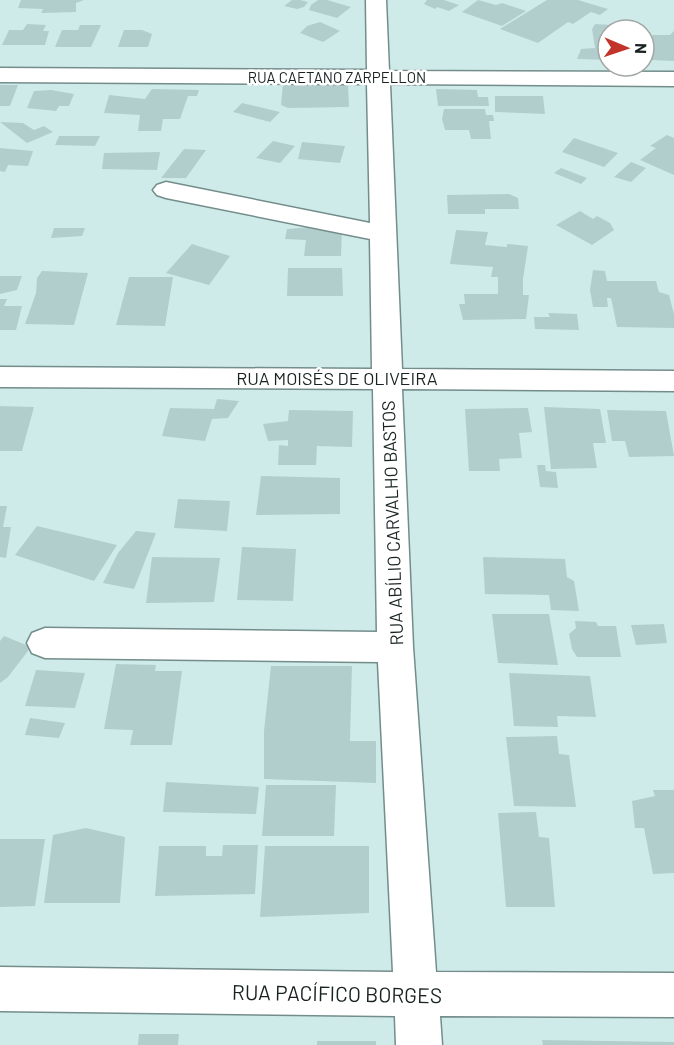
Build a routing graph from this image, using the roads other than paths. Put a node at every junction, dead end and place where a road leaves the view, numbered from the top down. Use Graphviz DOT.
graph roads {
  1 [pos="376,0"];
  2 [pos="0,75"];
  3 [pos="378,77"];
  4 [pos="674,79"];
  5 [pos="166,190"];
  6 [pos="383,234"];
  7 [pos="0,377"];
  8 [pos="388,378"];
  9 [pos="674,381"];
  10 [pos="45,643"];
  11 [pos="395,647"];
  12 [pos="0,988"];
  13 [pos="417,994"];
  14 [pos="674,995"];
  15 [pos="419,1045"];
  1 -- 3 [label="street, RUA ABÍLIO CARVALHO BASTOS"];
  2 -- 3 [label="street, RUA CAETANO ZARPELLON"];
  3 -- 4 [label="street, RUA CAETANO ZARPELLON"];
  3 -- 6 [label="street, RUA ABÍLIO CARVALHO BASTOS"];
  5 -- 6 [label="street"];
  6 -- 8 [label="street, RUA ABÍLIO CARVALHO BASTOS"];
  7 -- 8 [label="street, RUA MOISÉS DE OLIVEIRA"];
  8 -- 9 [label="street, RUA MOISÉS DE OLIVEIRA"];
  8 -- 11 [label="street, RUA ABÍLIO CARVALHO BASTOS"];
  10 -- 11 [label="street"];
  11 -- 13 [label="street, RUA ABÍLIO CARVALHO BASTOS"];
  12 -- 13 [label="street, RUA PACÍFICO BORGES"];
  13 -- 14 [label="street, RUA PACÍFICO BORGES"];
  13 -- 15 [label="street, RUA ABÍLIO CARVALHO BASTOS"];
}
